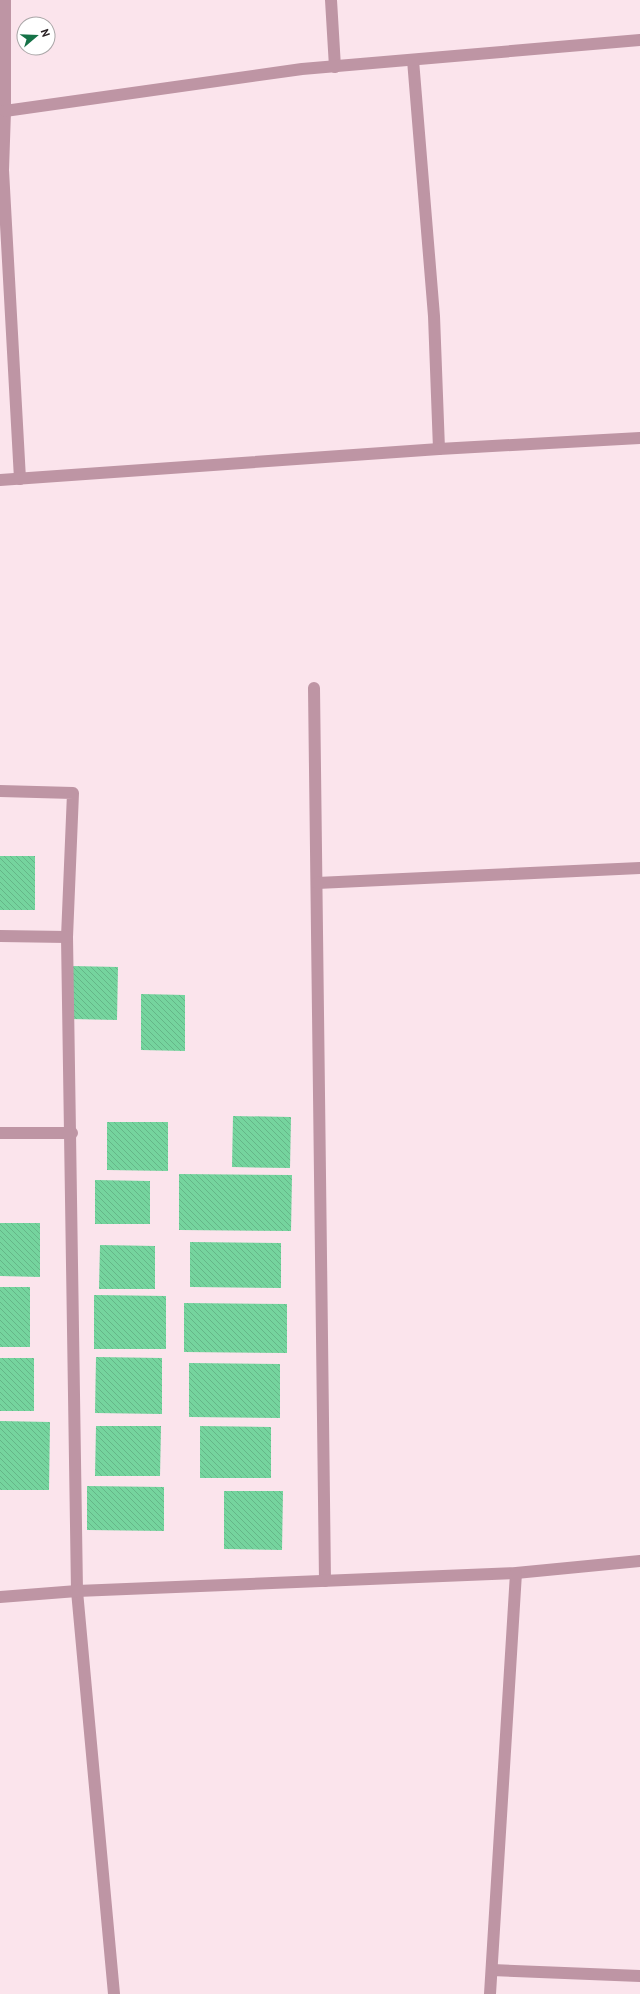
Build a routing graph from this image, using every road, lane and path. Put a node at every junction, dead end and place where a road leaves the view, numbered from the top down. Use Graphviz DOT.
graph roads {
  1 [pos="5,0"];
  2 [pos="331,0"];
  3 [pos="640,40"];
  4 [pos="413,60"];
  5 [pos="335,67"];
  6 [pos="5,111"];
  7 [pos="640,438"];
  8 [pos="440,449"];
  9 [pos="20,479"];
  10 [pos="0,480"];
  11 [pos="314,688"];
  12 [pos="0,791"];
  13 [pos="640,868"];
  14 [pos="317,883"];
  15 [pos="0,936"];
  16 [pos="67,937"];
  17 [pos="0,1132"];
  18 [pos="72,1133"];
  19 [pos="640,1560"];
  20 [pos="516,1573"];
  21 [pos="325,1582"];
  22 [pos="77,1591"];
  23 [pos="0,1597"];
  24 [pos="492,1970"];
  25 [pos="640,1976"];
  26 [pos="114,1994"];
  27 [pos="490,1994"];
  1 -- 6 [label="street"];
  2 -- 5 [label="street"];
  3 -- 4 [label="street"];
  4 -- 5 [label="street"];
  4 -- 8 [label="street"];
  5 -- 6 [label="street"];
  6 -- 9 [label="street"];
  7 -- 8 [label="street"];
  8 -- 9 [label="street"];
  9 -- 10 [label="street"];
  11 -- 14 [label="street"];
  12 -- 16 [label="street"];
  13 -- 14 [label="street"];
  14 -- 21 [label="street"];
  15 -- 16 [label="street"];
  16 -- 18 [label="street"];
  17 -- 18 [label="street"];
  18 -- 22 [label="street"];
  19 -- 20 [label="street"];
  20 -- 21 [label="street"];
  20 -- 24 [label="street"];
  21 -- 22 [label="street"];
  22 -- 23 [label="street"];
  22 -- 26 [label="street"];
  24 -- 25 [label="street"];
  24 -- 27 [label="street"];
}
